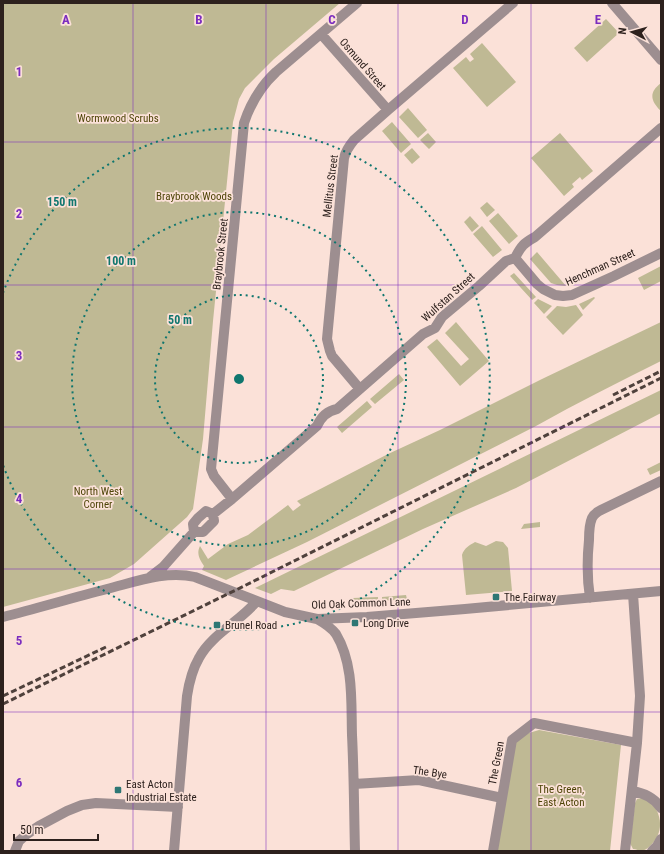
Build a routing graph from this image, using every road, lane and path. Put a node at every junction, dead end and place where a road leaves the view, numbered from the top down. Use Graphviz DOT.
graph roads {
  1 [pos="357,3"];
  2 [pos="513,3"];
  3 [pos="612,3"];
  4 [pos="321,34"];
  5 [pos="661,60"];
  6 [pos="388,110"];
  7 [pos="661,128"];
  8 [pos="661,252"];
  9 [pos="515,258"];
  10 [pos="359,388"];
  11 [pos="661,481"];
  12 [pos="232,499"];
  13 [pos="148,578"];
  14 [pos="661,591"];
  15 [pos="633,594"];
  16 [pos="590,598"];
  17 [pos="256,602"];
  18 [pos="3,617"];
  19 [pos="317,619"];
  20 [pos="637,743"];
  21 [pos="354,784"];
  22 [pos="632,790"];
  23 [pos="502,798"];
  24 [pos="178,807"];
  25 [pos="661,808"];
  26 [pos="661,839"];
  27 [pos="15,851"];
  28 [pos="174,851"];
  29 [pos="355,851"];
  30 [pos="493,851"];
  31 [pos="625,851"];
  32 [pos="652,851"];
  1 -- 4 [label="street, Braybrook Street"];
  2 -- 6 [label="street, Mellitus Street"];
  3 -- 5 [label="street"];
  4 -- 6 [label="street, Osmund Street"];
  4 -- 12 [label="street, Braybrook Street"];
  6 -- 10 [label="street, Mellitus Street"];
  7 -- 9 [label="street, Wulfstan Street"];
  8 -- 9 [label="street, Henchman Street"];
  9 -- 10 [label="street, Wulfstan Street"];
  10 -- 12 [label="street, Wulfstan Street"];
  11 -- 16 [label="street"];
  12 -- 13 [label="street, Wulfstan Street"];
  13 -- 17 [label="street, Old Oak Common Lane"];
  13 -- 18 [label="street, Old Oak Common Lane"];
  14 -- 15 [label="street, Old Oak Common Lane"];
  15 -- 16 [label="street, Old Oak Common Lane"];
  15 -- 20 [label="street"];
  16 -- 19 [label="street, Old Oak Common Lane"];
  17 -- 19 [label="street, Old Oak Common Lane"];
  17 -- 24 [label="street"];
  19 -- 21 [label="street"];
  20 -- 22 [label="street"];
  20 -- 23 [label="street, The Green"];
  21 -- 23 [label="street, The Bye"];
  21 -- 29 [label="street"];
  22 -- 25 [label="street"];
  22 -- 31 [label="street"];
  23 -- 30 [label="street, The Green"];
  24 -- 27 [label="street"];
  24 -- 28 [label="street"];
  26 -- 32 [label="street"];
}
